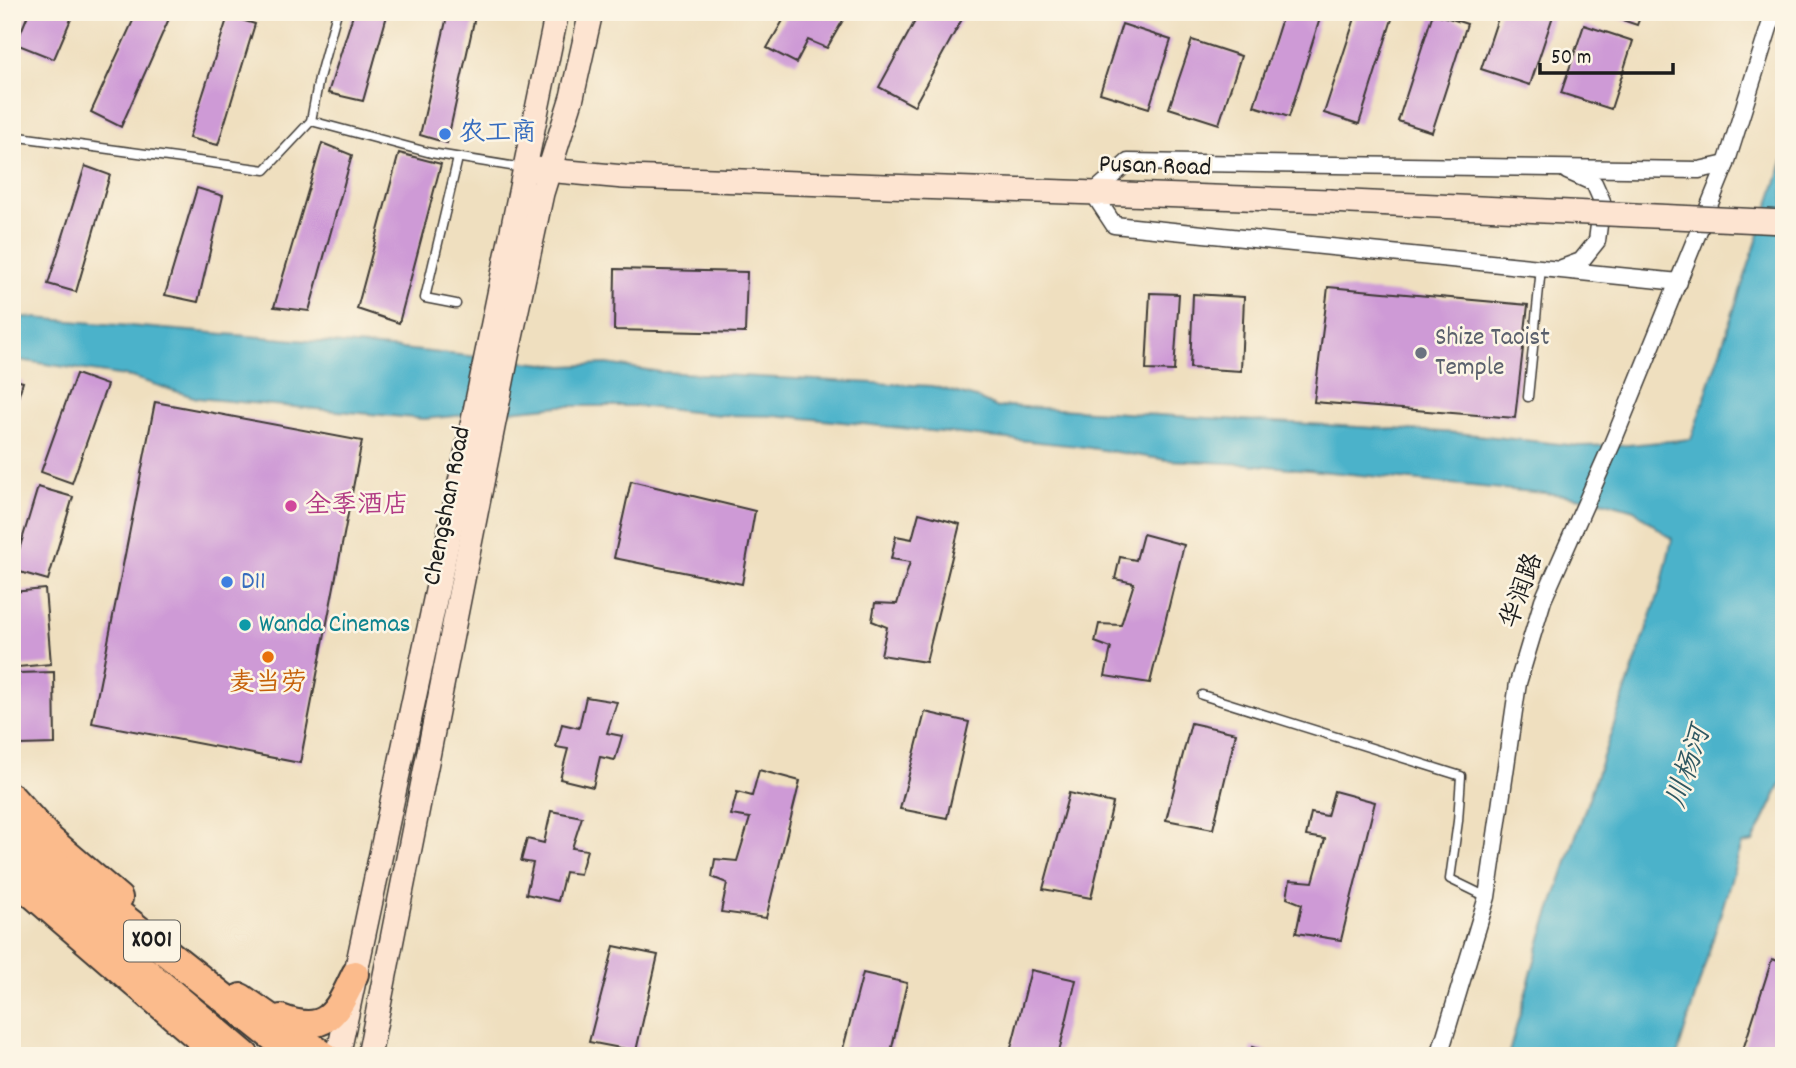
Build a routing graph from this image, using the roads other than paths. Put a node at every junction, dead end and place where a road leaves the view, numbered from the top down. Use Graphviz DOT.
graph roads {
  1 [pos="337,12"];
  2 [pos="557,12"];
  3 [pos="591,12"];
  4 [pos="1774,12"];
  5 [pos="311,121"];
  6 [pos="12,136"];
  7 [pos="458,158"];
  8 [pos="1726,164"];
  9 [pos="1562,168"];
  10 [pos="525,169"];
  11 [pos="549,171"];
  12 [pos="1093,193"];
  13 [pos="1784,222"];
  14 [pos="1549,269"];
  15 [pos="1679,282"];
  16 [pos="456,304"];
  17 [pos="497,355"];
  18 [pos="1528,397"];
  19 [pos="479,441"];
  20 [pos="1202,695"];
  21 [pos="12,797"];
  22 [pos="12,821"];
  23 [pos="12,856"];
  24 [pos="12,877"];
  25 [pos="1487,897"];
  26 [pos="355,974"];
  27 [pos="260,1009"];
  28 [pos="219,1056"];
  29 [pos="245,1056"];
  30 [pos="297,1056"];
  31 [pos="326,1056"];
  32 [pos="338,1056"];
  33 [pos="369,1056"];
  34 [pos="1439,1056"];
  1 -- 5 [label="lane"];
  2 -- 10 [label="main road, Chengshan Road"];
  3 -- 11 [label="main road, Chengshan Road"];
  4 -- 8 [label="street, 华润路"];
  5 -- 6 [label="lane"];
  5 -- 7 [label="lane"];
  7 -- 10 [label="lane"];
  7 -- 16 [label="lane"];
  8 -- 9 [label="street"];
  8 -- 15 [label="street, 华润路"];
  9 -- 12 [label="street"];
  9 -- 14 [label="street"];
  10 -- 11 [label="main road, Pusan Road"];
  10 -- 17 [label="main road, Chengshan Road"];
  11 -- 12 [label="main road, Pusan Road"];
  11 -- 17 [label="main road, Chengshan Road"];
  12 -- 13 [label="main road, Pusan Road, bridge"];
  12 -- 14 [label="street"];
  14 -- 15 [label="street"];
  14 -- 18 [label="lane"];
  15 -- 25 [label="street, 华润路"];
  17 -- 19 [label="main road, Chengshan Road"];
  19 -- 26 [label="main road, Chengshan Road"];
  19 -- 33 [label="main road, Chengshan Road"];
  20 -- 25 [label="lane"];
  21 -- 27 [label="main road, X001"];
  22 -- 30 [label="highway, X001"];
  23 -- 29 [label="highway, X001"];
  24 -- 28 [label="main road, X001"];
  25 -- 34 [label="street, 华润路"];
  26 -- 27 [label="main road"];
  26 -- 32 [label="main road, Chengshan Road"];
  27 -- 31 [label="main road"];
}
